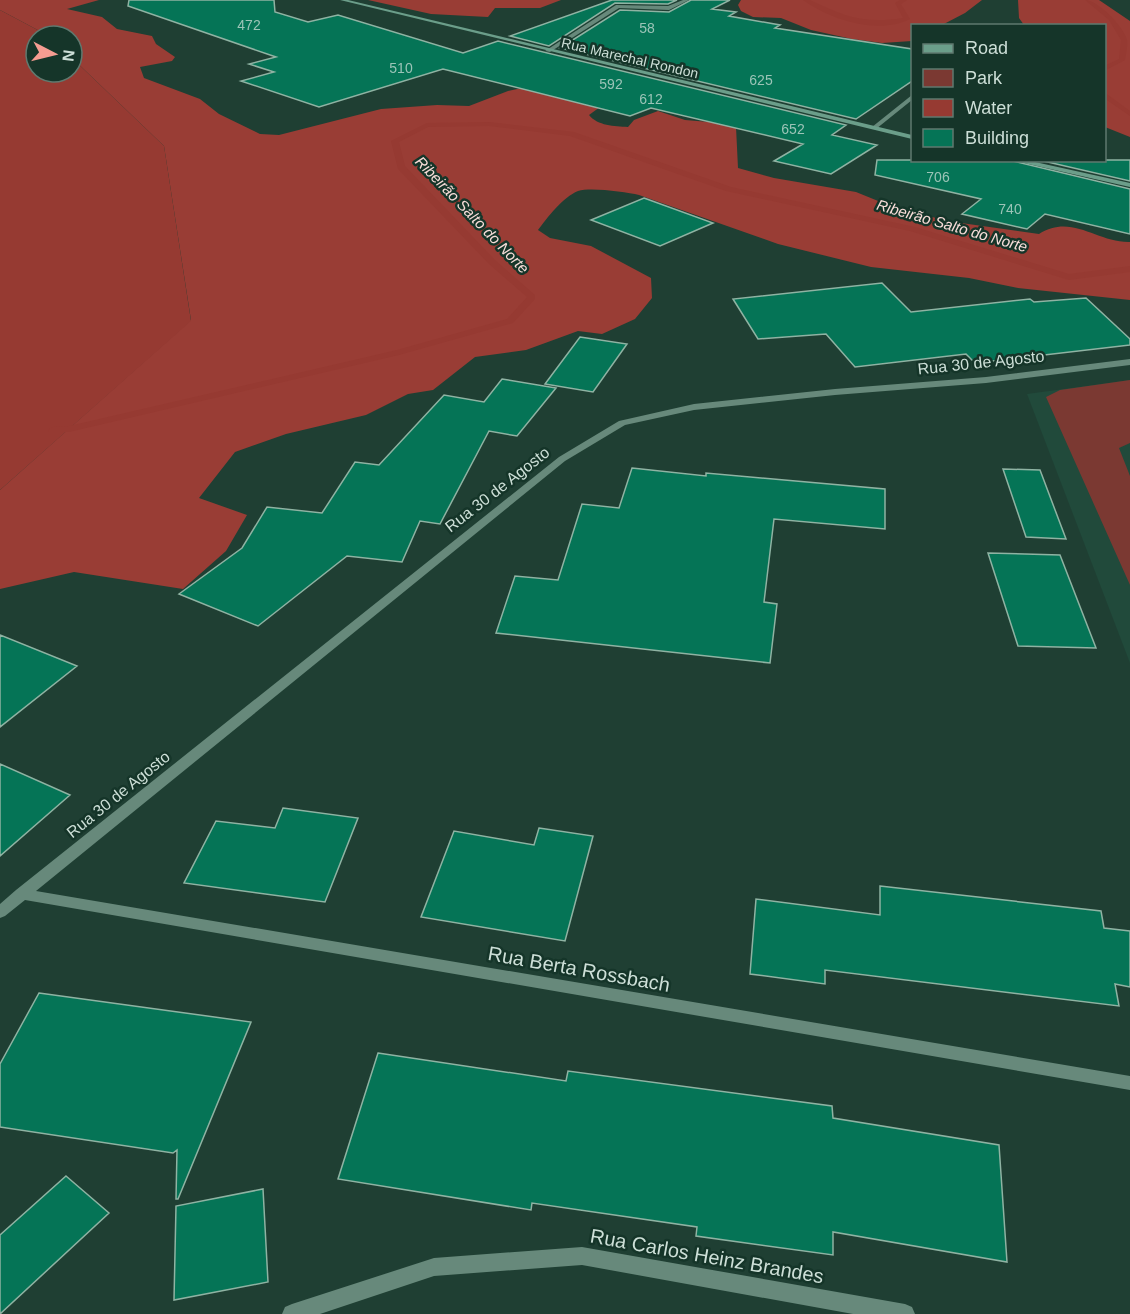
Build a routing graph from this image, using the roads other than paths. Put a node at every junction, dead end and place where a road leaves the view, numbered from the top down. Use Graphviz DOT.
graph roads {
  1 [pos="342,0"];
  2 [pos="687,0"];
  3 [pos="548,51"];
  4 [pos="911,98"];
  5 [pos="873,128"];
  6 [pos="911,137"];
  7 [pos="1023,162"];
  8 [pos="1130,185"];
  9 [pos="1130,362"];
  10 [pos="21,894"];
  11 [pos="0,912"];
  12 [pos="1130,1083"];
  13 [pos="292,1314"];
  14 [pos="905,1314"];
  1 -- 3 [label="main road, Rua Marechal Rondon"];
  2 -- 3 [label="street"];
  3 -- 5 [label="main road, Rua Marechal Rondon"];
  4 -- 5 [label="street"];
  5 -- 6 [label="main road, Rua Marechal Rondon"];
  7 -- 8 [label="main road"];
  9 -- 10 [label="street, Rua 30 de Agosto"];
  10 -- 11 [label="street, Rua 30 de Agosto"];
  10 -- 12 [label="street, Rua Berta Rossbach"];
  13 -- 14 [label="street, Rua Carlos Heinz Brandes"];
}
